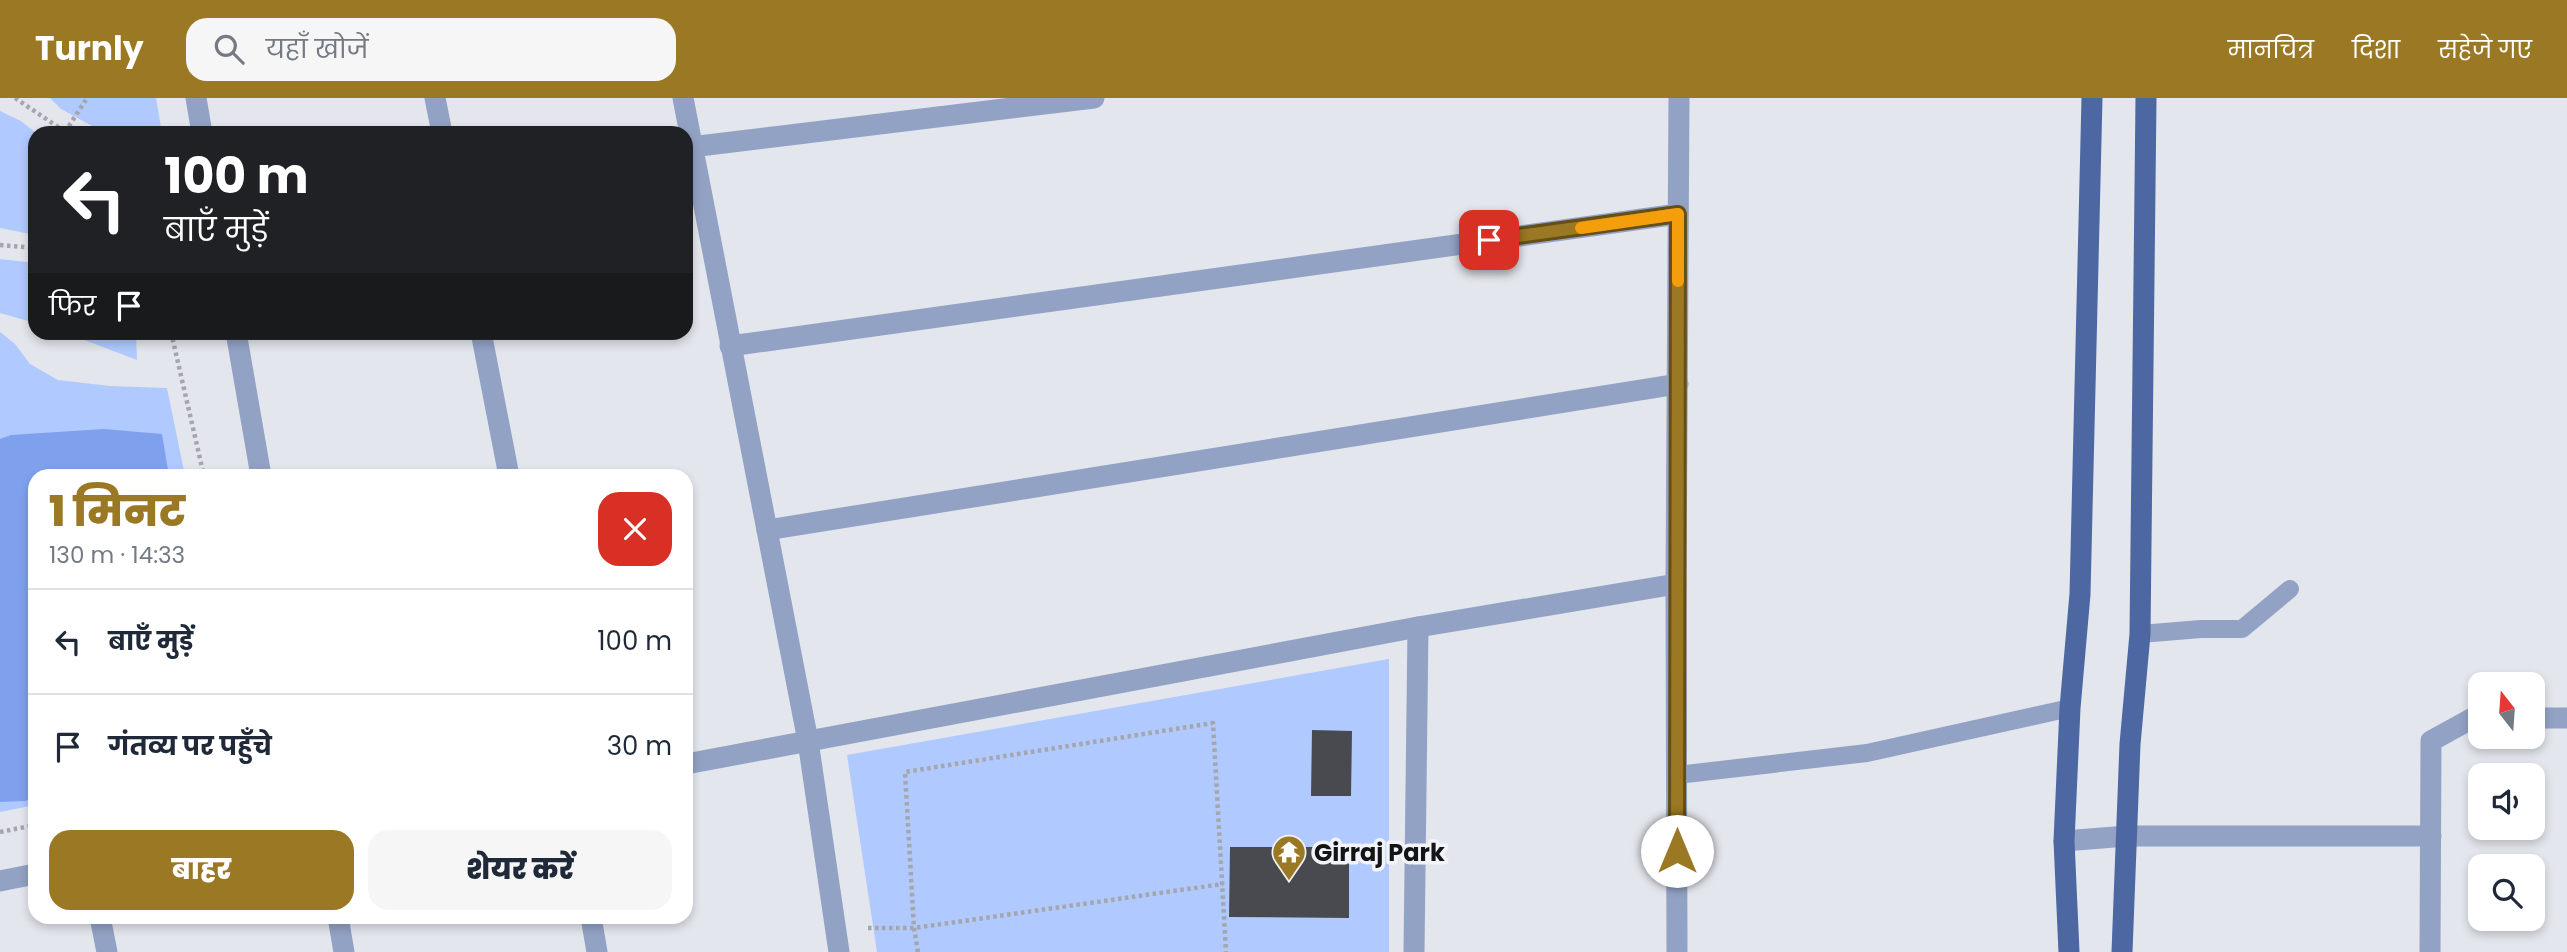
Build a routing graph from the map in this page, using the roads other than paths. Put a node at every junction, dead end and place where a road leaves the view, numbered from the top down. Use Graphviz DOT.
graph roads {
  1 [pos="195,98"];
  2 [pos="435,98"];
  3 [pos="683,98"];
  4 [pos="1094,98"];
  5 [pos="1679,98"];
  6 [pos="2092,98"];
  7 [pos="2146,98"];
  8 [pos="201,126"];
  9 [pos="441,126"];
  10 [pos="688,126"];
  11 [pos="693,147"];
  12 [pos="693,157"];
  13 [pos="1678,214"];
  14 [pos="237,340"];
  15 [pos="483,340"];
  16 [pos="730,346"];
  17 [pos="1678,384"];
  18 [pos="260,469"];
  19 [pos="508,469"];
  20 [pos="767,530"];
  21 [pos="1676,584"];
  22 [pos="2291,589"];
  23 [pos="1418,627"];
  24 [pos="2140,634"];
  25 [pos="2070,708"];
  26 [pos="2545,718"];
  27 [pos="2567,718"];
  28 [pos="2468,721"];
  29 [pos="808,741"];
  30 [pos="693,763"];
  31 [pos="1677,775"];
  32 [pos="2127,836"];
  33 [pos="2431,836"];
  34 [pos="2064,841"];
  35 [pos="28,875"];
  36 [pos="0,881"];
  37 [pos="101,924"];
  38 [pos="339,924"];
  39 [pos="592,924"];
  40 [pos="107,952"];
  41 [pos="344,952"];
  42 [pos="597,952"];
  43 [pos="839,952"];
  44 [pos="1414,952"];
  45 [pos="1677,952"];
  46 [pos="2069,952"];
  47 [pos="2122,952"];
  48 [pos="2431,952"];
  1 -- 8 [label="street"];
  2 -- 9 [label="street"];
  3 -- 10 [label="street"];
  4 -- 11 [label="street"];
  5 -- 13 [label="street"];
  6 -- 25 [label="main road"];
  7 -- 24 [label="main road"];
  12 -- 16 [label="street"];
  13 -- 16 [label="street"];
  13 -- 17 [label="street"];
  14 -- 18 [label="street"];
  15 -- 19 [label="street"];
  16 -- 20 [label="street"];
  17 -- 20 [label="street"];
  17 -- 21 [label="street"];
  20 -- 29 [label="street"];
  21 -- 23 [label="street"];
  21 -- 31 [label="street"];
  22 -- 24 [label="lane"];
  23 -- 29 [label="street"];
  23 -- 44 [label="street"];
  24 -- 32 [label="main road"];
  25 -- 31 [label="lane"];
  25 -- 34 [label="main road"];
  26 -- 27 [label="street"];
  28 -- 33 [label="street"];
  29 -- 30 [label="street"];
  29 -- 43 [label="street"];
  31 -- 45 [label="street"];
  32 -- 33 [label="street"];
  32 -- 34 [label="street"];
  32 -- 47 [label="main road"];
  33 -- 48 [label="street"];
  34 -- 46 [label="main road"];
  35 -- 36 [label="street"];
  37 -- 40 [label="street"];
  38 -- 41 [label="street"];
  39 -- 42 [label="street"];
}
